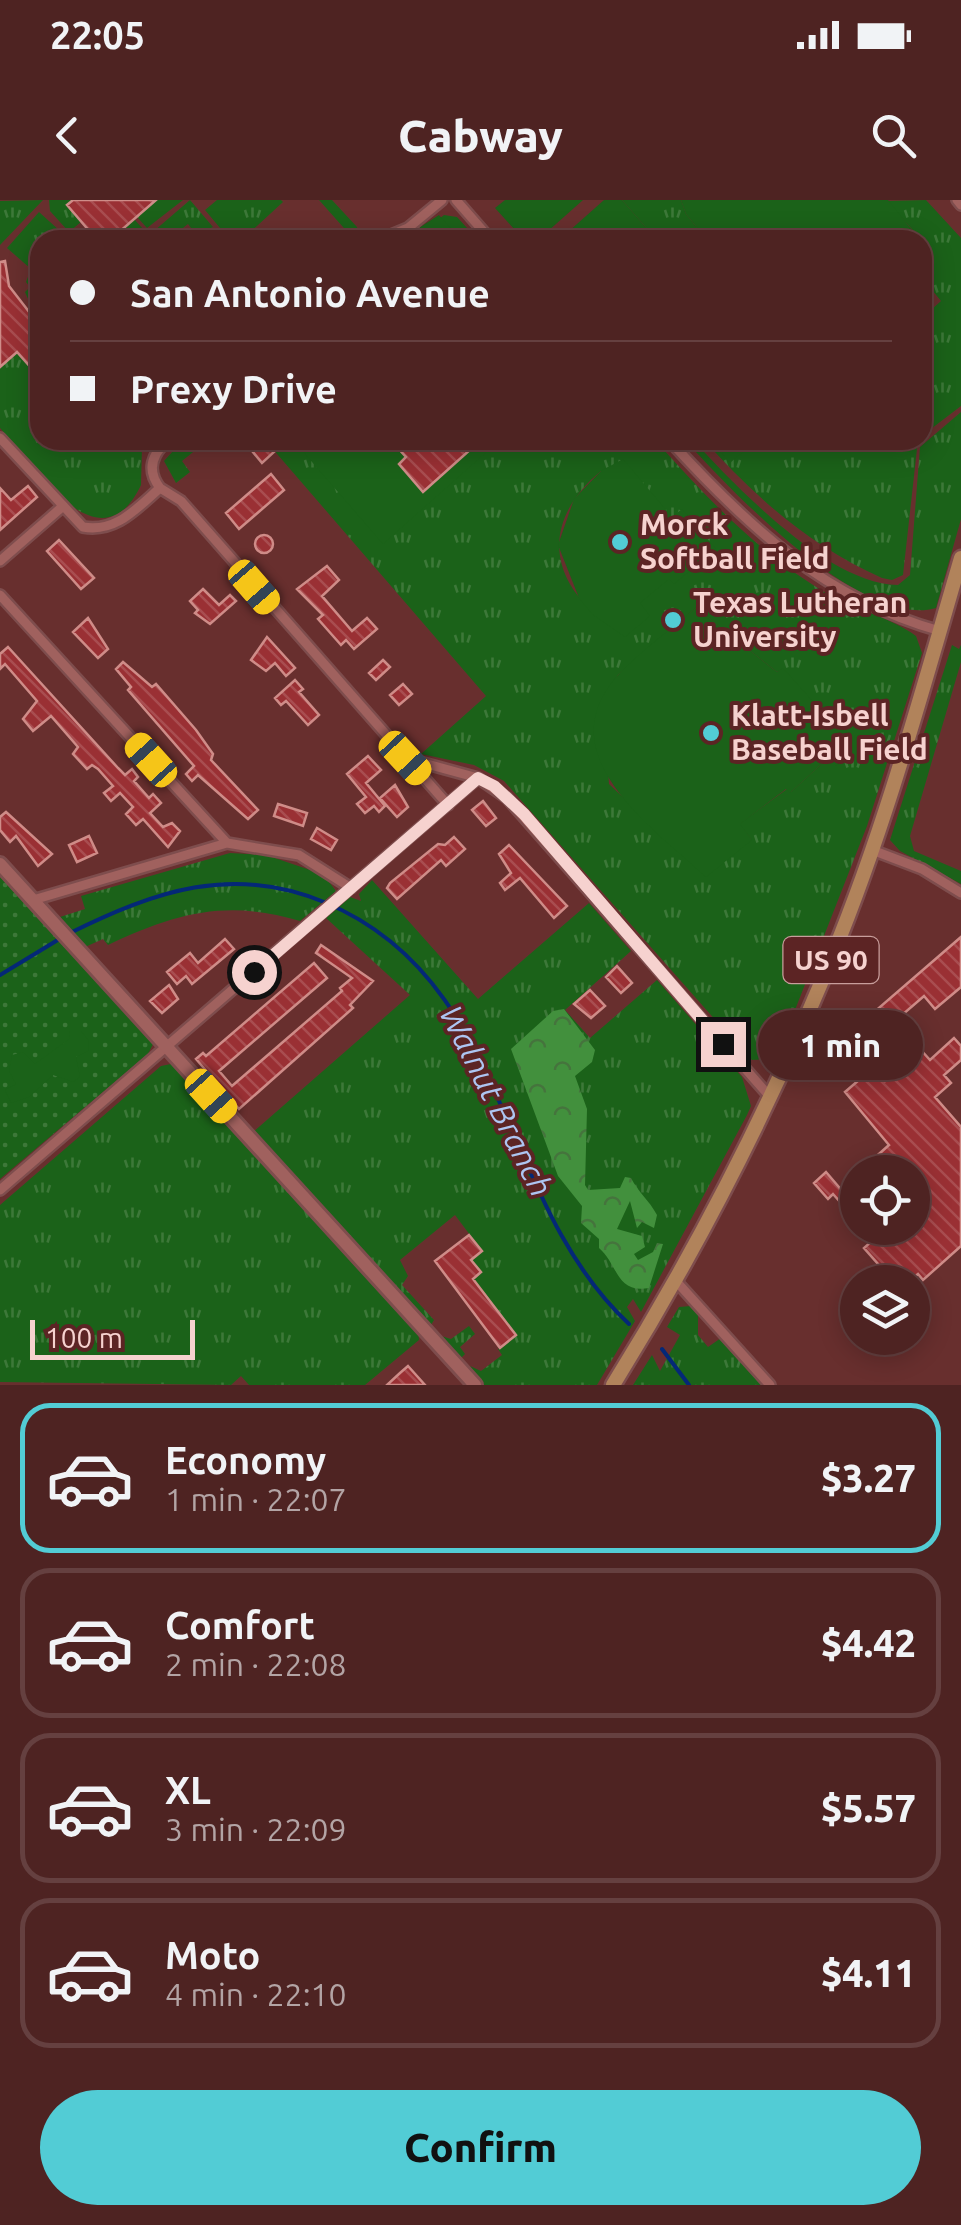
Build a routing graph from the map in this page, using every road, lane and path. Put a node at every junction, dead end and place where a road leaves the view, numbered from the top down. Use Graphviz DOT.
graph roads {
  1 [pos="442,200"];
  2 [pos="456,200"];
  3 [pos="403,230"];
  4 [pos="482,230"];
  5 [pos="0,438"];
  6 [pos="158,450"];
  7 [pos="678,450"];
  8 [pos="160,488"];
  9 [pos="62,508"];
  10 [pos="961,558"];
  11 [pos="0,561"];
  12 [pos="0,595"];
  13 [pos="940,631"];
  14 [pos="405,758"];
  15 [pos="478,778"];
  16 [pos="448,805"];
  17 [pos="226,842"];
  18 [pos="872,850"];
  19 [pos="0,864"];
  20 [pos="351,888"];
  21 [pos="961,893"];
  22 [pos="36,904"];
  23 [pos="167,1047"];
  24 [pos="770,1098"];
  25 [pos="0,1190"];
  26 [pos="676,1281"];
  27 [pos="476,1385"];
  28 [pos="613,1385"];
  29 [pos="770,1385"];
  1 -- 3 [label="street"];
  2 -- 4 [label="street"];
  5 -- 9 [label="street"];
  6 -- 8 [label="street"];
  7 -- 13 [label="street"];
  8 -- 9 [label="street"];
  8 -- 14 [label="street"];
  9 -- 11 [label="street"];
  10 -- 13 [label="main road, US 90"];
  12 -- 17 [label="street"];
  13 -- 18 [label="main road, US 90"];
  14 -- 15 [label="street"];
  14 -- 16 [label="street"];
  15 -- 16 [label="street"];
  15 -- 24 [label="street"];
  16 -- 20 [label="street"];
  17 -- 20 [label="street"];
  17 -- 22 [label="street"];
  18 -- 21 [label="street"];
  18 -- 24 [label="main road, US 90"];
  19 -- 22 [label="street"];
  20 -- 23 [label="street"];
  22 -- 23 [label="street"];
  23 -- 25 [label="street"];
  23 -- 27 [label="street"];
  24 -- 26 [label="main road, US 90"];
  26 -- 28 [label="main road, US 90"];
  26 -- 29 [label="street"];
}
